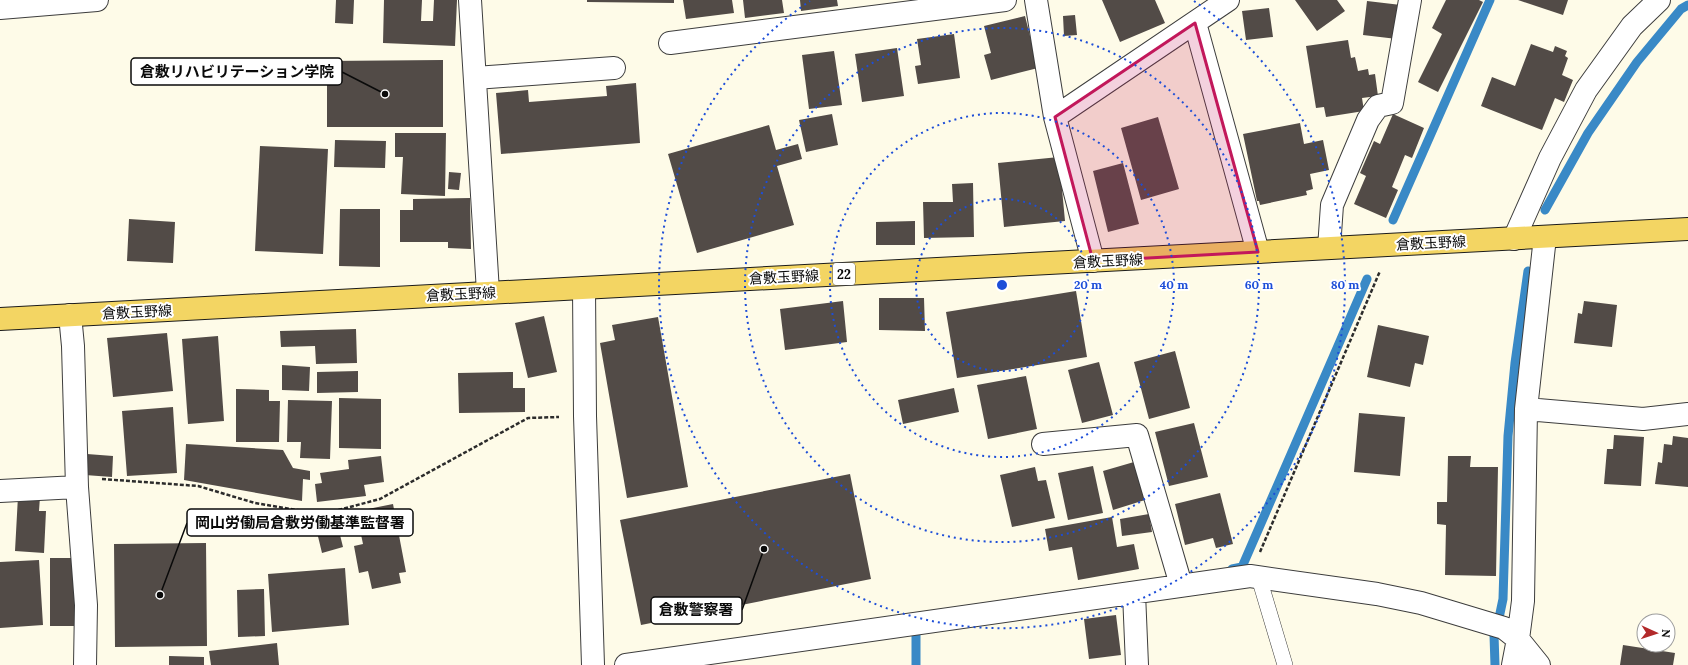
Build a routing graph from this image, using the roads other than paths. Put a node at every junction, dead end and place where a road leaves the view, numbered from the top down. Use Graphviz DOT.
graph roads {
  1 [pos="93,0"];
  2 [pos="470,0"];
  3 [pos="1005,0"];
  4 [pos="1036,0"];
  5 [pos="1228,0"];
  6 [pos="1410,0"];
  7 [pos="1659,0"];
  8 [pos="0,8"];
  9 [pos="1195,23"];
  10 [pos="670,43"];
  11 [pos="614,68"];
  12 [pos="475,78"];
  13 [pos="1055,117"];
  14 [pos="1688,229"];
  15 [pos="1546,237"];
  16 [pos="1514,239"];
  17 [pos="1329,248"];
  18 [pos="1258,252"];
  19 [pos="1093,261"];
  20 [pos="584,288"];
  21 [pos="488,292"];
  22 [pos="70,315"];
  23 [pos="0,319"];
  24 [pos="1526,409"];
  25 [pos="1688,414"];
  26 [pos="1044,444"];
  27 [pos="76,482"];
  28 [pos="0,491"];
  29 [pos="1255,577"];
  30 [pos="1180,578"];
  31 [pos="1134,593"];
  32 [pos="1504,630"];
  33 [pos="85,665"];
  34 [pos="593,665"];
  35 [pos="626,665"];
  36 [pos="1137,665"];
  37 [pos="1285,665"];
  38 [pos="1513,665"];
  39 [pos="1539,665"];
  1 -- 8 [label="street"];
  2 -- 12 [label="street"];
  3 -- 10 [label="street"];
  4 -- 13 [label="street"];
  5 -- 9 [label="street"];
  6 -- 17 [label="street"];
  7 -- 16 [label="street"];
  9 -- 13 [label="street"];
  9 -- 18 [label="street"];
  11 -- 12 [label="street"];
  12 -- 21 [label="street"];
  13 -- 19 [label="street"];
  14 -- 15 [label="main road, 倉敷玉野線 / 22"];
  15 -- 16 [label="main road, 倉敷玉野線 / 22"];
  15 -- 24 [label="street"];
  16 -- 17 [label="main road, 倉敷玉野線 / 22"];
  17 -- 18 [label="main road, 倉敷玉野線 / 22"];
  18 -- 19 [label="main road, 倉敷玉野線 / 22"];
  19 -- 20 [label="main road, 倉敷玉野線 / 22"];
  20 -- 21 [label="main road, 倉敷玉野線 / 22"];
  20 -- 34 [label="street"];
  21 -- 22 [label="main road, 倉敷玉野線 / 22"];
  22 -- 23 [label="main road, 倉敷玉野線 / 22"];
  22 -- 27 [label="street"];
  24 -- 25 [label="street"];
  24 -- 32 [label="street"];
  26 -- 30 [label="street"];
  27 -- 28 [label="street"];
  27 -- 33 [label="street"];
  29 -- 30 [label="street"];
  29 -- 32 [label="street"];
  29 -- 37 [label="lane"];
  30 -- 31 [label="street"];
  31 -- 35 [label="street"];
  31 -- 36 [label="street"];
  32 -- 38 [label="street"];
  32 -- 39 [label="street"];
}
